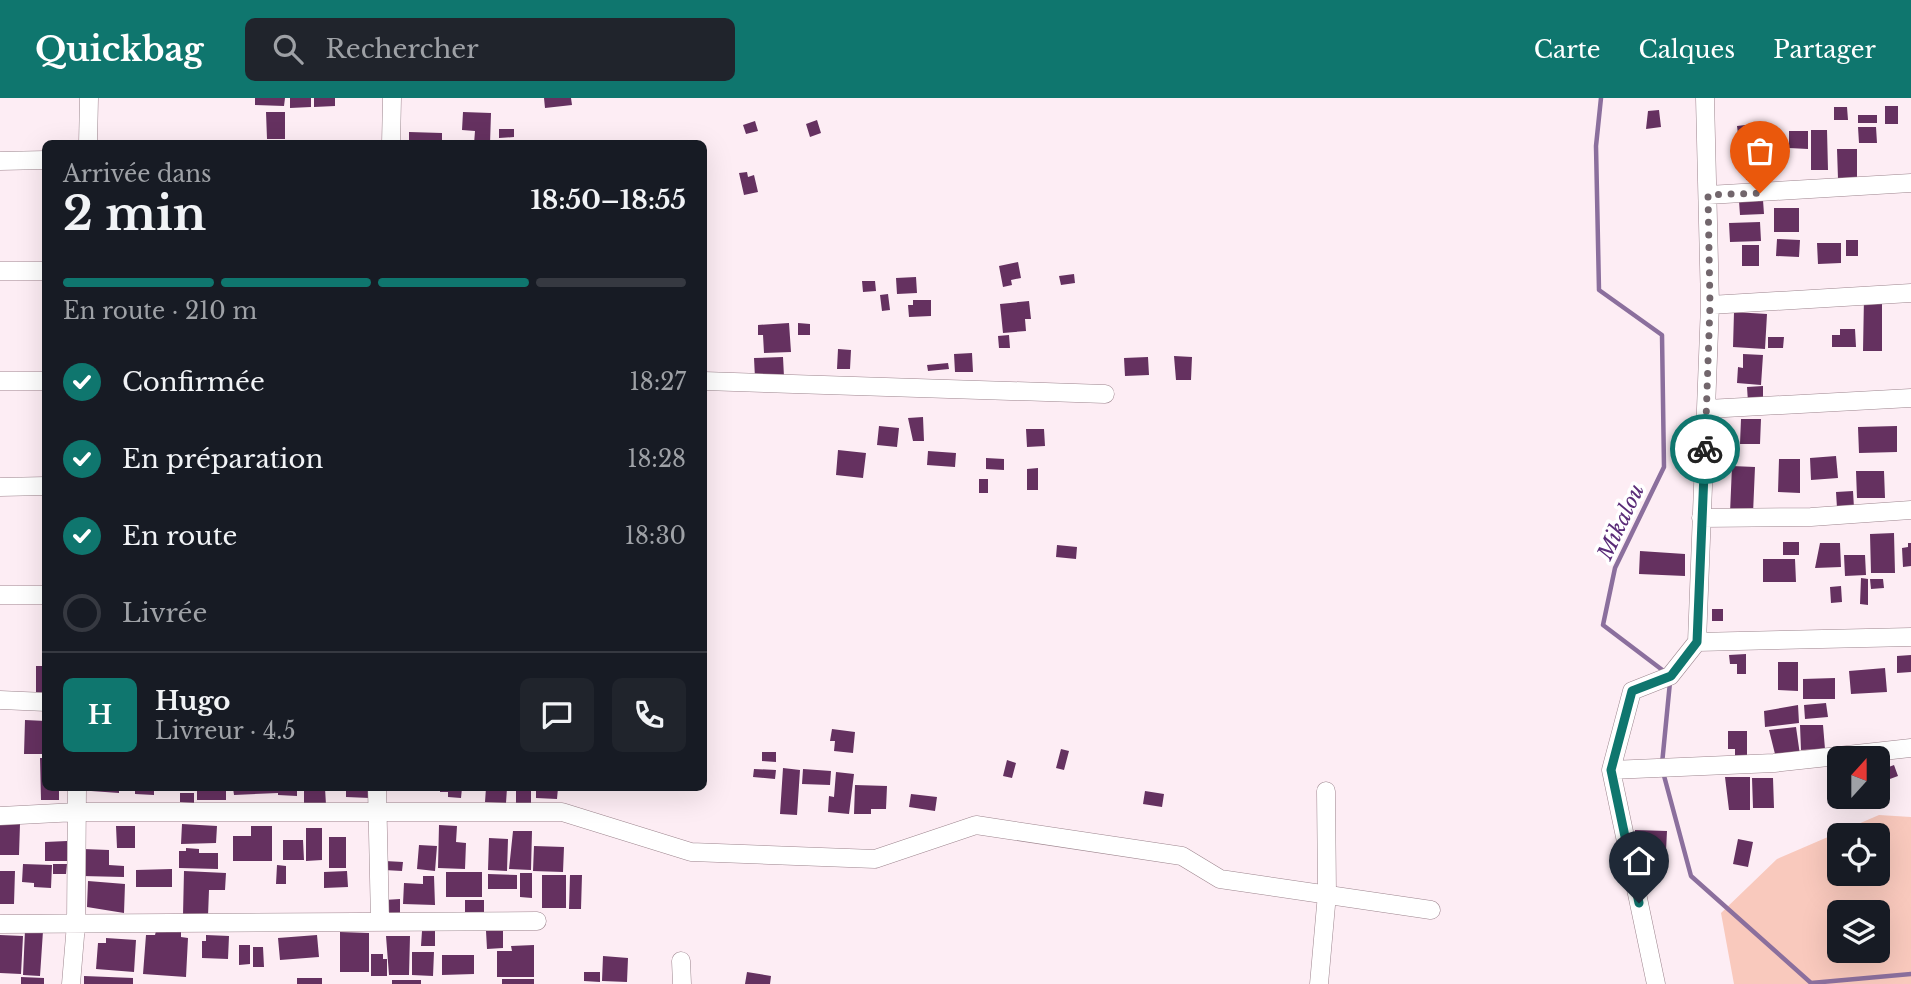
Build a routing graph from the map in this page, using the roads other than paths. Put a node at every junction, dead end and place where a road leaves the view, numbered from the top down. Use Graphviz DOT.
graph roads {
  1 [pos="89,98"];
  2 [pos="393,98"];
  3 [pos="1705,98"];
  4 [pos="88,140"];
  5 [pos="391,140"];
  6 [pos="42,160"];
  7 [pos="0,161"];
  8 [pos="1911,183"];
  9 [pos="1708,195"];
  10 [pos="0,271"];
  11 [pos="42,271"];
  12 [pos="1911,293"];
  13 [pos="1710,305"];
  14 [pos="0,381"];
  15 [pos="42,381"];
  16 [pos="707,381"];
  17 [pos="1105,394"];
  18 [pos="1911,398"];
  19 [pos="1707,409"];
  20 [pos="42,486"];
  21 [pos="0,487"];
  22 [pos="1911,510"];
  23 [pos="1701,518"];
  24 [pos="0,595"];
  25 [pos="42,595"];
  26 [pos="1911,637"];
  27 [pos="1697,642"];
  28 [pos="0,701"];
  29 [pos="42,702"];
  30 [pos="1911,748"];
  31 [pos="1611,770"];
  32 [pos="77,791"];
  33 [pos="377,791"];
  34 [pos="1326,791"];
  35 [pos="77,812"];
  36 [pos="377,812"];
  37 [pos="0,816"];
  38 [pos="1327,894"];
  39 [pos="1431,910"];
  40 [pos="380,921"];
  41 [pos="537,921"];
  42 [pos="0,924"];
  43 [pos="76,924"];
  44 [pos="681,961"];
  45 [pos="71,984"];
  46 [pos="682,984"];
  47 [pos="1319,984"];
  48 [pos="1656,984"];
  1 -- 4 [label="street"];
  2 -- 5 [label="street"];
  3 -- 9 [label="street"];
  6 -- 7 [label="street"];
  8 -- 9 [label="street"];
  9 -- 13 [label="street"];
  10 -- 11 [label="street"];
  12 -- 13 [label="street"];
  13 -- 19 [label="street"];
  14 -- 15 [label="street"];
  16 -- 17 [label="street"];
  18 -- 19 [label="street"];
  19 -- 23 [label="street"];
  20 -- 21 [label="street"];
  22 -- 23 [label="street"];
  23 -- 27 [label="street"];
  24 -- 25 [label="street"];
  26 -- 27 [label="street"];
  27 -- 31 [label="street"];
  28 -- 29 [label="street"];
  30 -- 31 [label="street"];
  31 -- 48 [label="street"];
  32 -- 35 [label="street"];
  33 -- 36 [label="street"];
  34 -- 38 [label="street"];
  35 -- 36 [label="street"];
  35 -- 37 [label="street"];
  35 -- 43 [label="street"];
  36 -- 38 [label="street"];
  36 -- 40 [label="street"];
  38 -- 39 [label="street"];
  38 -- 47 [label="street"];
  40 -- 41 [label="street"];
  40 -- 43 [label="street"];
  42 -- 43 [label="street"];
  43 -- 45 [label="street"];
  44 -- 46 [label="street"];
}
